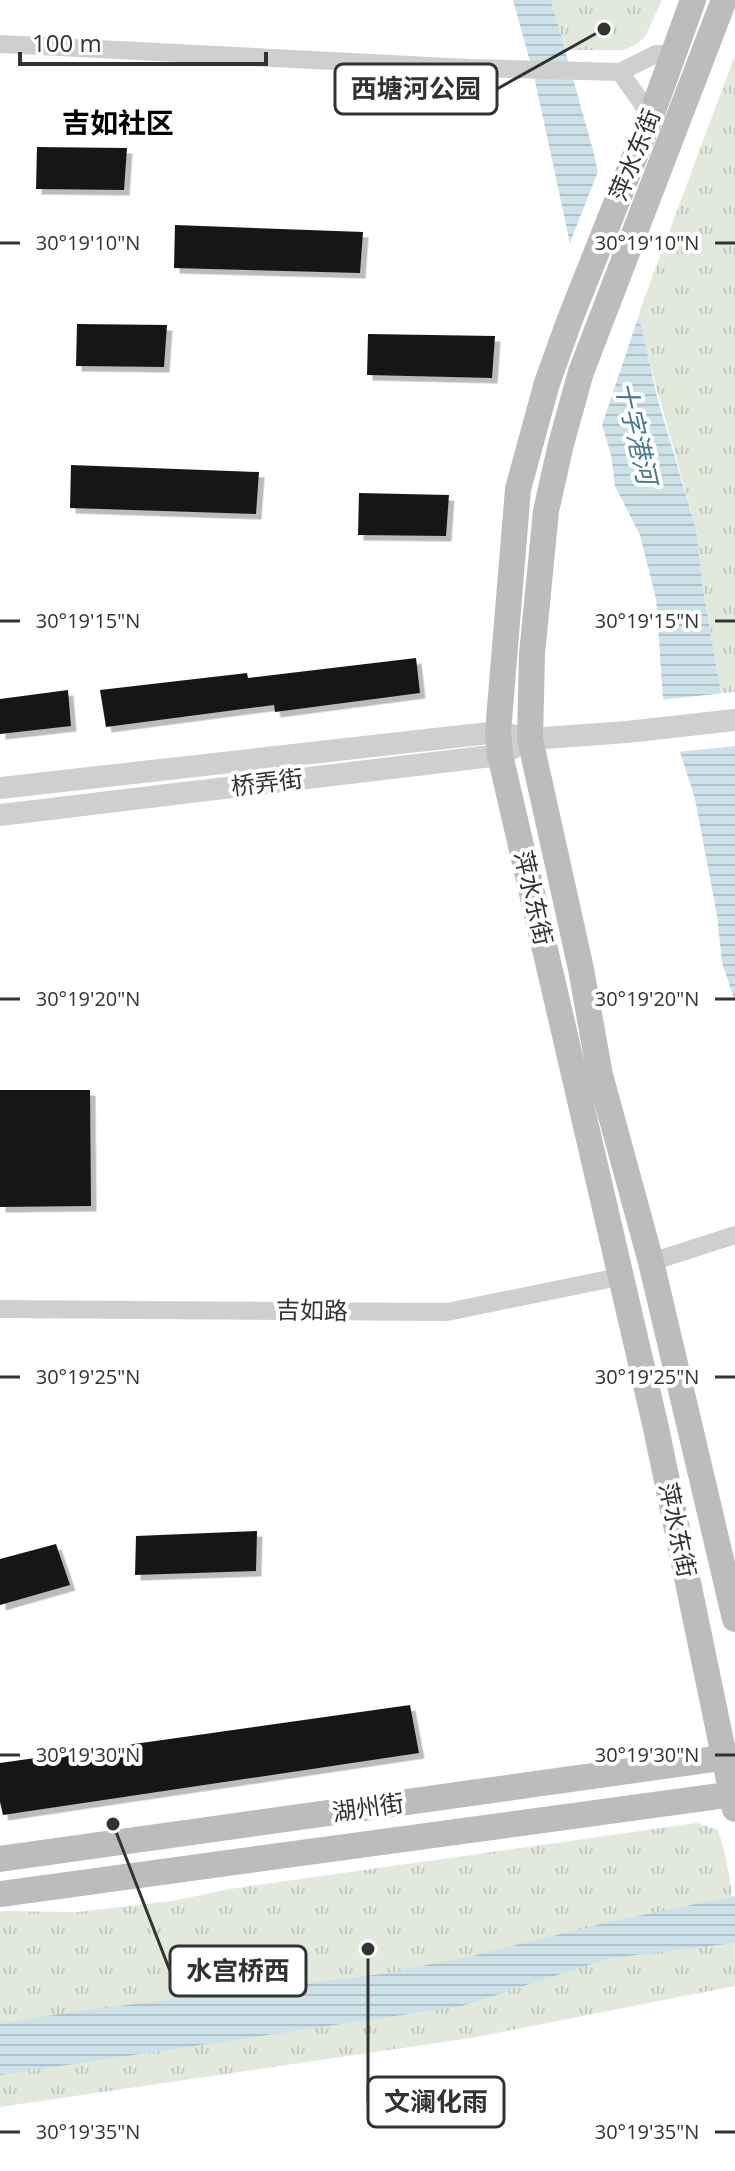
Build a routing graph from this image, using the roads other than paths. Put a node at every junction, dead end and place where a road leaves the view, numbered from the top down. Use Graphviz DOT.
graph roads {
  1 [pos="693,0"];
  2 [pos="724,0"];
  3 [pos="0,44"];
  4 [pos="673,54"];
  5 [pos="620,72"];
  6 [pos="651,116"];
  7 [pos="645,165"];
  8 [pos="735,720"];
  9 [pos="530,739"];
  10 [pos="499,744"];
  11 [pos="0,788"];
  12 [pos="0,815"];
  13 [pos="731,1236"];
  14 [pos="651,1262"];
  15 [pos="619,1277"];
  16 [pos="0,1309"];
  17 [pos="735,1619"];
  18 [pos="729,1757"];
  19 [pos="734,1799"];
  20 [pos="0,1859"];
  21 [pos="0,1894"];
  1 -- 4 [label="main road, 萍水东街"];
  2 -- 7 [label="main road, 萍水东街"];
  3 -- 5 [label="street"];
  4 -- 5 [label="street"];
  4 -- 6 [label="main road, 萍水东街"];
  5 -- 6 [label="street"];
  6 -- 7 [label="main road, 萍水东街"];
  7 -- 9 [label="main road, 萍水东街"];
  7 -- 10 [label="main road, 萍水东街"];
  8 -- 9 [label="street, 桥弄街"];
  9 -- 10 [label="street, 桥弄街"];
  9 -- 14 [label="main road, 萍水东街"];
  10 -- 11 [label="street, 桥弄街"];
  10 -- 12 [label="street, 桥弄街"];
  10 -- 15 [label="main road, 萍水东街"];
  13 -- 14 [label="street"];
  14 -- 17 [label="main road, 萍水东街"];
  15 -- 16 [label="street, 吉如路"];
  15 -- 18 [label="main road, 萍水东街"];
  18 -- 19 [label="main road, 萍水东街"];
  18 -- 20 [label="main road, 湖州街"];
  19 -- 21 [label="main road, 湖州街"];
}
